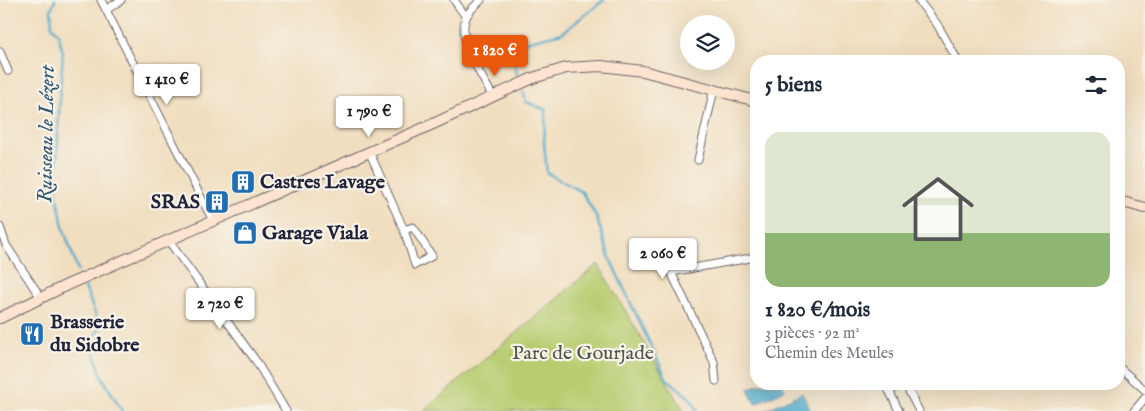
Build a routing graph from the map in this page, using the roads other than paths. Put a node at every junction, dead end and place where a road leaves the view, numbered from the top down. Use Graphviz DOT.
graph roads {
  1 [pos="101,0"];
  2 [pos="121,0"];
  3 [pos="454,0"];
  4 [pos="481,0"];
  5 [pos="918,0"];
  6 [pos="106,10"];
  7 [pos="466,17"];
  8 [pos="0,52"];
  9 [pos="955,55"];
  10 [pos="8,71"];
  11 [pos="714,89"];
  12 [pos="493,97"];
  13 [pos="750,99"];
  14 [pos="370,151"];
  15 [pos="698,160"];
  16 [pos="1125,203"];
  17 [pos="1145,208"];
  18 [pos="213,221"];
  19 [pos="0,227"];
  20 [pos="404,230"];
  21 [pos="168,240"];
  22 [pos="750,258"];
  23 [pos="41,298"];
  24 [pos="0,318"];
  25 [pos="1125,372"];
  26 [pos="716,381"];
  27 [pos="889,390"];
  28 [pos="908,390"];
  29 [pos="1145,390"];
  30 [pos="1145,398"];
  31 [pos="286,411"];
  32 [pos="899,411"];
  33 [pos="920,411"];
  34 [pos="1134,411"];
  1 -- 6 [label="street"];
  2 -- 6 [label="street"];
  3 -- 7 [label="street"];
  4 -- 7 [label="street"];
  5 -- 9 [label="street"];
  6 -- 18 [label="street"];
  7 -- 12 [label="street"];
  8 -- 10 [label="street"];
  11 -- 12 [label="main road"];
  11 -- 13 [label="main road"];
  11 -- 15 [label="street"];
  12 -- 14 [label="main road"];
  14 -- 18 [label="main road"];
  14 -- 20 [label="street"];
  16 -- 17 [label="main road"];
  18 -- 21 [label="main road"];
  19 -- 23 [label="street"];
  20 -- 20 [label="street"];
  21 -- 23 [label="main road"];
  21 -- 31 [label="street"];
  22 -- 26 [label="street"];
  23 -- 24 [label="main road"];
  25 -- 29 [label="street"];
  27 -- 32 [label="street"];
  28 -- 33 [label="street"];
  30 -- 34 [label="street"];
}
